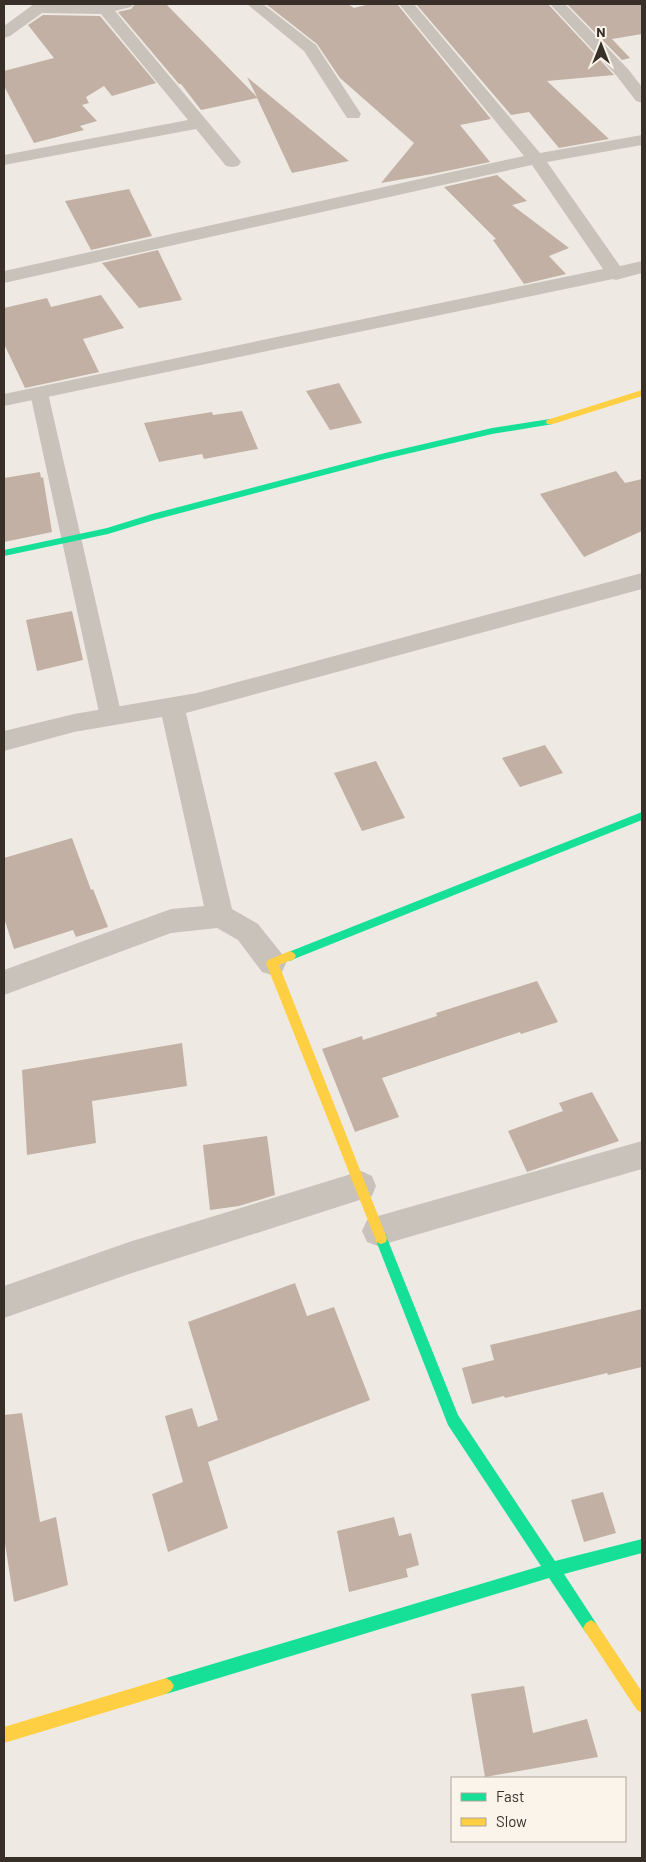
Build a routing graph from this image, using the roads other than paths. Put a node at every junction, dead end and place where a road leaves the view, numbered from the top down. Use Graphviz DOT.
graph roads {
  1 [pos="126,4"];
  2 [pos="254,4"];
  3 [pos="406,4"];
  4 [pos="557,4"];
  5 [pos="41,6"];
  6 [pos="105,9"];
  7 [pos="4,33"];
  8 [pos="642,98"];
  9 [pos="353,114"];
  10 [pos="200,124"];
  11 [pos="642,140"];
  12 [pos="536,159"];
  13 [pos="4,160"];
  14 [pos="232,162"];
  15 [pos="642,267"];
  16 [pos="616,274"];
  17 [pos="4,277"];
  18 [pos="39,393"];
  19 [pos="642,393"];
  20 [pos="4,400"];
  21 [pos="72,538"];
  22 [pos="4,553"];
  23 [pos="642,581"];
  24 [pos="172,706"];
  25 [pos="111,716"];
  26 [pos="4,741"];
  27 [pos="642,816"];
  28 [pos="220,916"];
  29 [pos="272,964"];
  30 [pos="4,983"];
  31 [pos="642,1156"];
  32 [pos="361,1186"];
  33 [pos="378,1231"];
  34 [pos="4,1302"];
  35 [pos="642,1546"];
  36 [pos="551,1570"];
  37 [pos="642,1705"];
  38 [pos="4,1735"];
  1 -- 6 [label="street"];
  2 -- 9 [label="street"];
  3 -- 12 [label="street"];
  4 -- 8 [label="street"];
  5 -- 6 [label="street"];
  5 -- 7 [label="street"];
  6 -- 10 [label="street"];
  10 -- 13 [label="street"];
  10 -- 14 [label="street"];
  11 -- 12 [label="street"];
  12 -- 16 [label="street"];
  12 -- 17 [label="street"];
  15 -- 16 [label="street"];
  16 -- 18 [label="street"];
  18 -- 20 [label="street"];
  18 -- 21 [label="lane"];
  19 -- 21 [label="street"];
  21 -- 22 [label="street"];
  21 -- 25 [label="lane"];
  23 -- 24 [label="street"];
  24 -- 25 [label="street"];
  24 -- 28 [label="street"];
  25 -- 26 [label="street"];
  27 -- 29 [label="street"];
  28 -- 29 [label="street"];
  28 -- 30 [label="street"];
  29 -- 32 [label="street"];
  31 -- 33 [label="street"];
  32 -- 33 [label="street"];
  32 -- 34 [label="street"];
  33 -- 36 [label="street"];
  35 -- 36 [label="street"];
  36 -- 37 [label="street"];
  36 -- 38 [label="street"];
}
